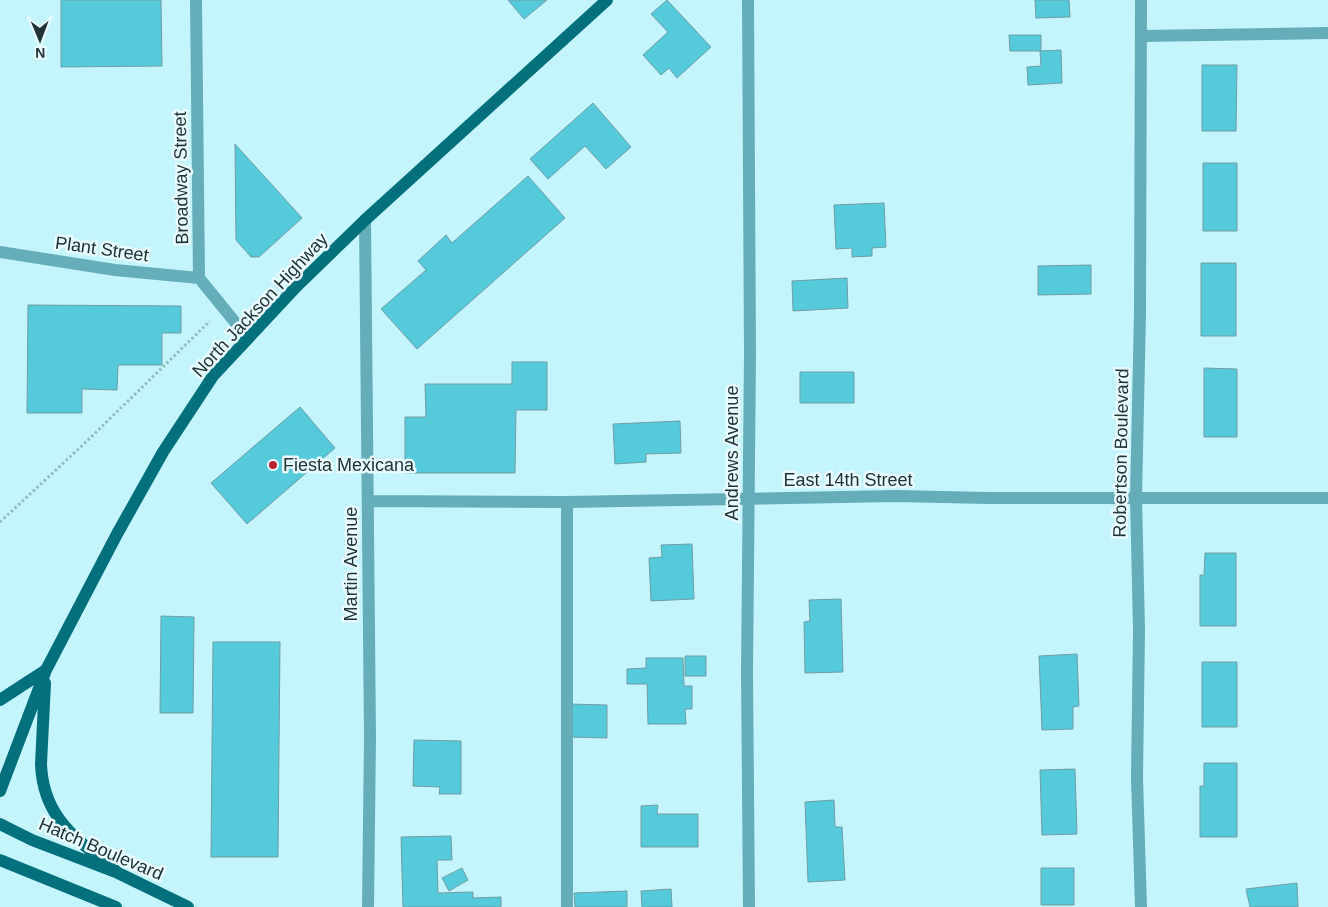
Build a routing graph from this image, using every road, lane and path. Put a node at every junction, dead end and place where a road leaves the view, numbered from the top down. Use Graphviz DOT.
graph roads {
  1 [pos="196,0"];
  2 [pos="607,0"];
  3 [pos="748,0"];
  4 [pos="1141,0"];
  5 [pos="1328,33"];
  6 [pos="1141,36"];
  7 [pos="365,220"];
  8 [pos="0,252"];
  9 [pos="199,278"];
  10 [pos="223,309"];
  11 [pos="248,338"];
  12 [pos="1136,497"];
  13 [pos="749,498"];
  14 [pos="1328,498"];
  15 [pos="368,501"];
  16 [pos="567,502"];
  17 [pos="0,522"];
  18 [pos="46,670"];
  19 [pos="0,700"];
  20 [pos="0,791"];
  21 [pos="0,824"];
  22 [pos="0,860"];
  23 [pos="118,873"];
  24 [pos="116,907"];
  25 [pos="188,907"];
  26 [pos="368,907"];
  27 [pos="567,907"];
  28 [pos="749,907"];
  29 [pos="1141,907"];
  1 -- 9 [label="street, Broadway Street"];
  2 -- 7 [label="main road, North Jackson Highway"];
  3 -- 13 [label="street, Andrews Avenue"];
  4 -- 6 [label="street, Robertson Boulevard"];
  5 -- 6 [label="street"];
  6 -- 12 [label="street, Robertson Boulevard"];
  7 -- 11 [label="main road, North Jackson Highway"];
  7 -- 15 [label="street, Martin Avenue"];
  8 -- 9 [label="street, Plant Street"];
  9 -- 10 [label="street"];
  10 -- 11 [label="street"];
  10 -- 17 [label="path"];
  11 -- 18 [label="main road, North Jackson Highway"];
  12 -- 13 [label="street, East 14th Street"];
  12 -- 14 [label="street, East 14th Street"];
  12 -- 29 [label="street, Robertson Boulevard"];
  13 -- 16 [label="street, East 14th Street"];
  13 -- 28 [label="street, Andrews Avenue"];
  15 -- 16 [label="street, East 14th Street"];
  15 -- 26 [label="street, Martin Avenue"];
  16 -- 27 [label="street"];
  18 -- 19 [label="main road"];
  18 -- 20 [label="main road, North Jackson Highway"];
  18 -- 23 [label="main road"];
  21 -- 23 [label="main road, Hatch Boulevard"];
  22 -- 24 [label="main road"];
  23 -- 25 [label="main road, Hatch Boulevard"];
}
